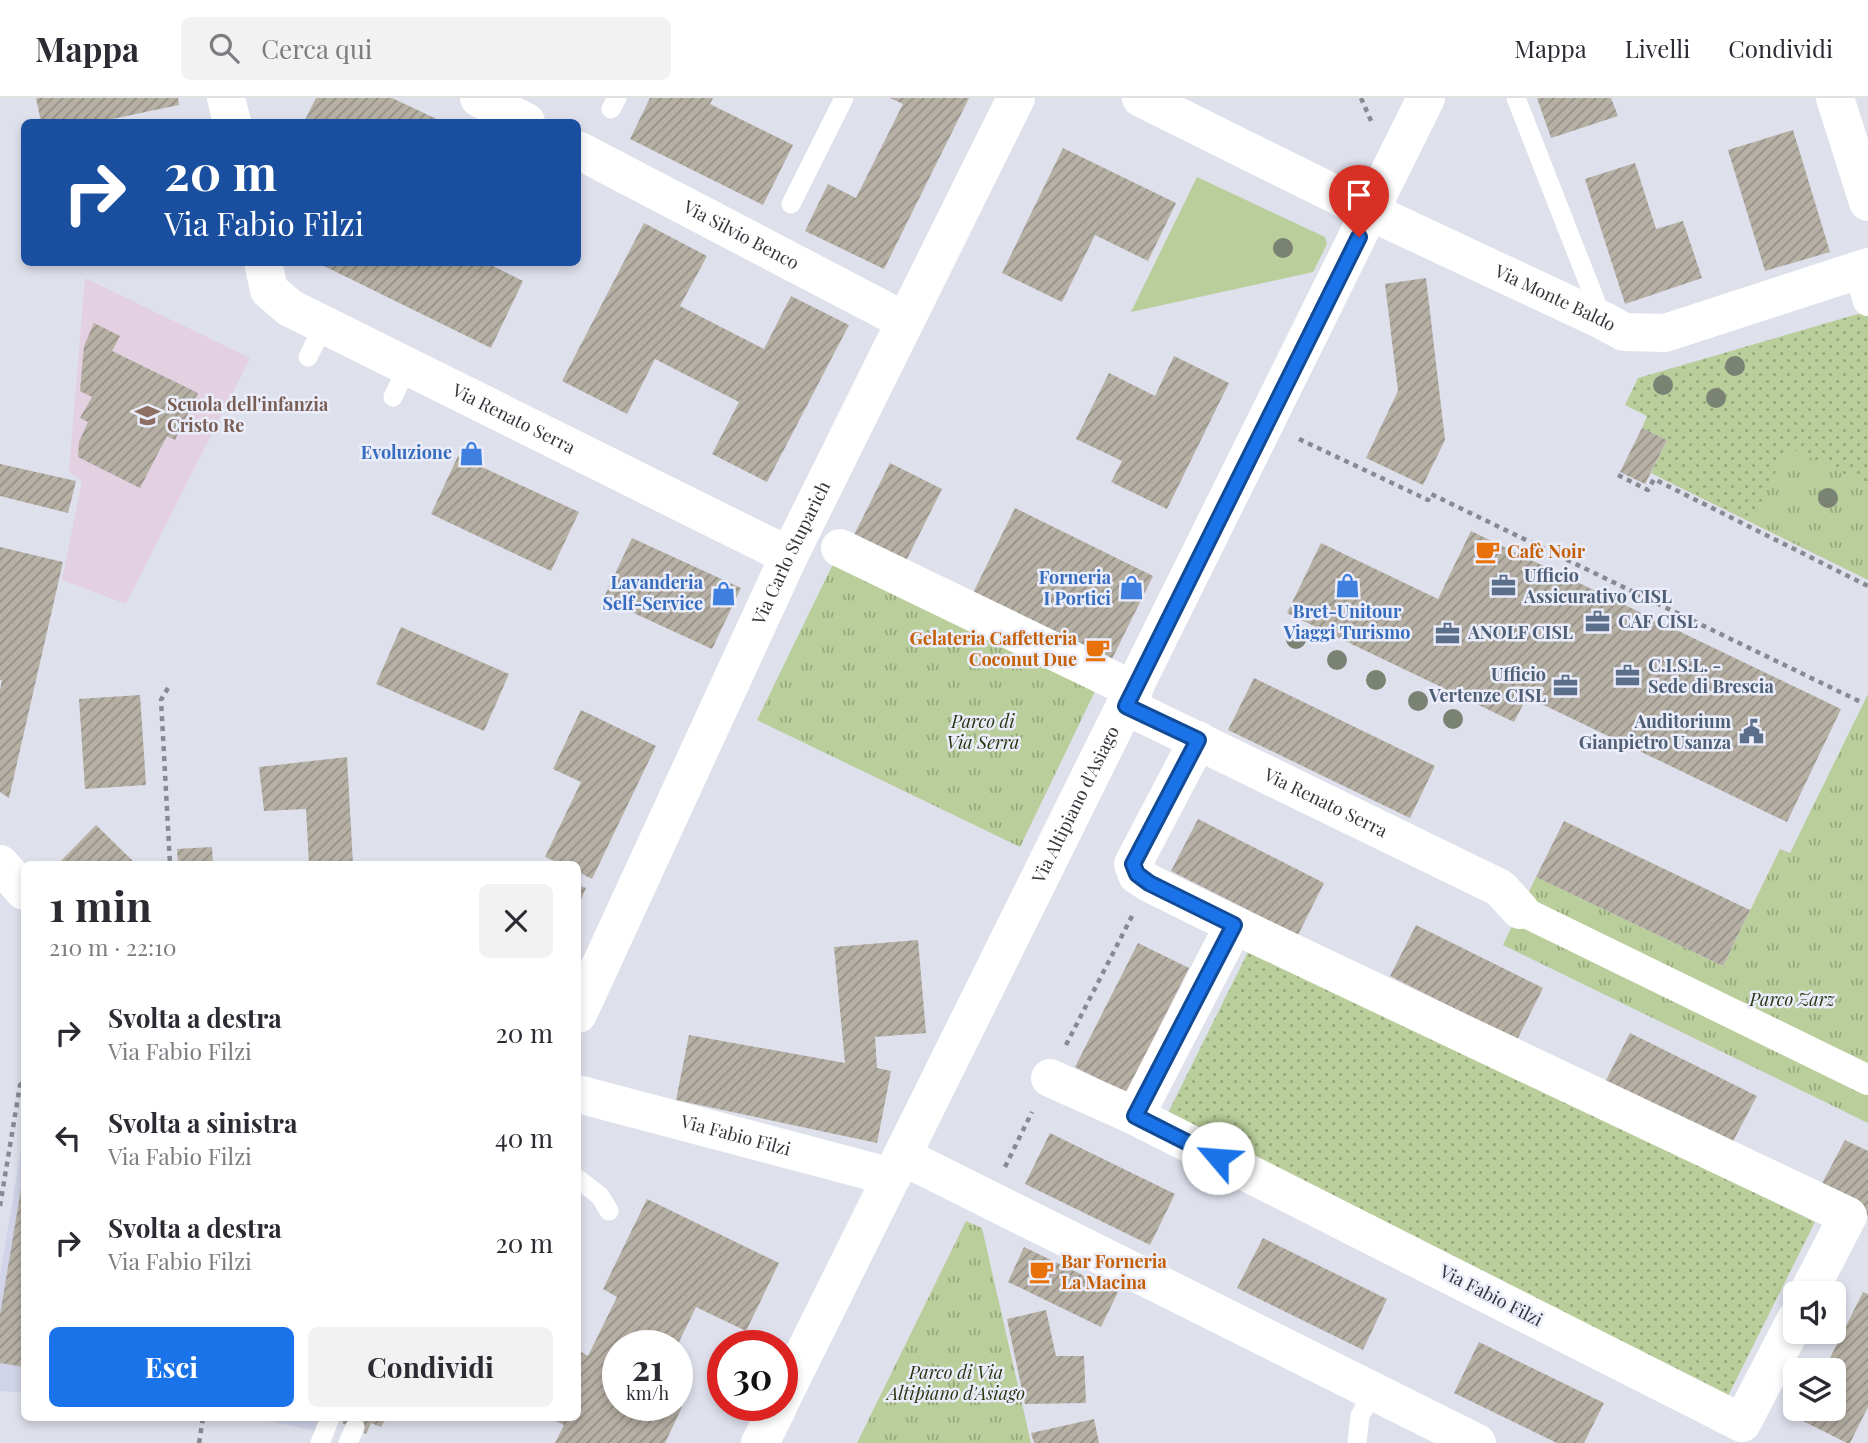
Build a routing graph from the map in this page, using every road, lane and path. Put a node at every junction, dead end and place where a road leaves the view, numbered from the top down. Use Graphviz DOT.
graph roads {
  1 [pos="226,98"];
  2 [pos="479,98"];
  3 [pos="844,98"];
  4 [pos="1016,98"];
  5 [pos="1141,98"];
  6 [pos="1361,98"];
  7 [pos="1426,98"];
  8 [pos="1516,98"];
  9 [pos="1835,98"];
  10 [pos="1369,115"];
  11 [pos="231,119"];
  12 [pos="520,119"];
  13 [pos="581,152"];
  14 [pos="1868,202"];
  15 [pos="791,204"];
  16 [pos="1371,212"];
  17 [pos="264,266"];
  18 [pos="1865,280"];
  19 [pos="905,321"];
  20 [pos="1604,321"];
  21 [pos="1287,434"];
  22 [pos="1618,475"];
  23 [pos="841,548"];
  24 [pos="789,556"];
  25 [pos="1868,586"];
  26 [pos="168,688"];
  27 [pos="1130,698"];
  28 [pos="1863,704"];
  29 [pos="1198,740"];
  30 [pos="170,861"];
  31 [pos="0,863"];
  32 [pos="1149,883"];
  33 [pos="21,888"];
  34 [pos="1520,910"];
  35 [pos="1234,925"];
  36 [pos="581,1007"];
  37 [pos="1049,1078"];
  38 [pos="1868,1080"];
  39 [pos="21,1084"];
  40 [pos="581,1095"];
  41 [pos="1135,1116"];
  42 [pos="897,1167"];
  43 [pos="581,1182"];
  44 [pos="989,1199"];
  45 [pos="0,1206"];
  46 [pos="609,1211"];
  47 [pos="1814,1281"];
  48 [pos="1783,1343"];
  49 [pos="798,1366"];
  50 [pos="1373,1391"];
  51 [pos="203,1421"];
  52 [pos="329,1421"];
  53 [pos="771,1421"];
  54 [pos="199,1443"];
  55 [pos="320,1443"];
  56 [pos="760,1443"];
  57 [pos="1357,1443"];
  58 [pos="1477,1443"];
  1 -- 11 [label="street"];
  2 -- 12 [label="street"];
  3 -- 15 [label="lane"];
  4 -- 19 [label="street, Via Carlo Stuparich"];
  5 -- 16 [label="street, Via Monte Baldo"];
  6 -- 10 [label="path"];
  7 -- 16 [label="street, Via Altipiano d'Asiago"];
  8 -- 20 [label="lane"];
  9 -- 14 [label="street"];
  13 -- 19 [label="street, Via Silvio Benco"];
  16 -- 20 [label="street, Via Monte Baldo"];
  16 -- 27 [label="street, Via Altipiano d'Asiago"];
  17 -- 24 [label="street, Via Renato Serra"];
  18 -- 20 [label="street, Via Monte Baldo"];
  19 -- 24 [label="street, Via Carlo Stuparich"];
  21 -- 28 [label="path"];
  22 -- 25 [label="path"];
  23 -- 27 [label="street, Via Renato Serra"];
  24 -- 36 [label="street, Via Carlo Stuparich"];
  26 -- 30 [label="path"];
  27 -- 29 [label="street, Via Renato Serra"];
  27 -- 42 [label="street, Via Altipiano d'Asiago"];
  29 -- 32 [label="street"];
  29 -- 34 [label="street, Via Renato Serra"];
  31 -- 33 [label="street"];
  32 -- 35 [label="street"];
  32 -- 37 [label="path"];
  34 -- 38 [label="street"];
  35 -- 41 [label="street"];
  35 -- 47 [label="street"];
  37 -- 41 [label="street, Via Fabio Filzi"];
  37 -- 44 [label="path"];
  39 -- 45 [label="path"];
  40 -- 42 [label="street, Via Fabio Filzi"];
  41 -- 48 [label="street, Via Fabio Filzi"];
  42 -- 44 [label="street, Via Fabio Filzi"];
  42 -- 49 [label="street, Via Altipiano d'Asiago"];
  43 -- 46 [label="lane"];
  44 -- 50 [label="street, Via Fabio Filzi"];
  50 -- 57 [label="lane"];
  50 -- 58 [label="street, Via Fabio Filzi"];
  51 -- 54 [label="path"];
  52 -- 55 [label="lane"];
  53 -- 56 [label="street"];
}
